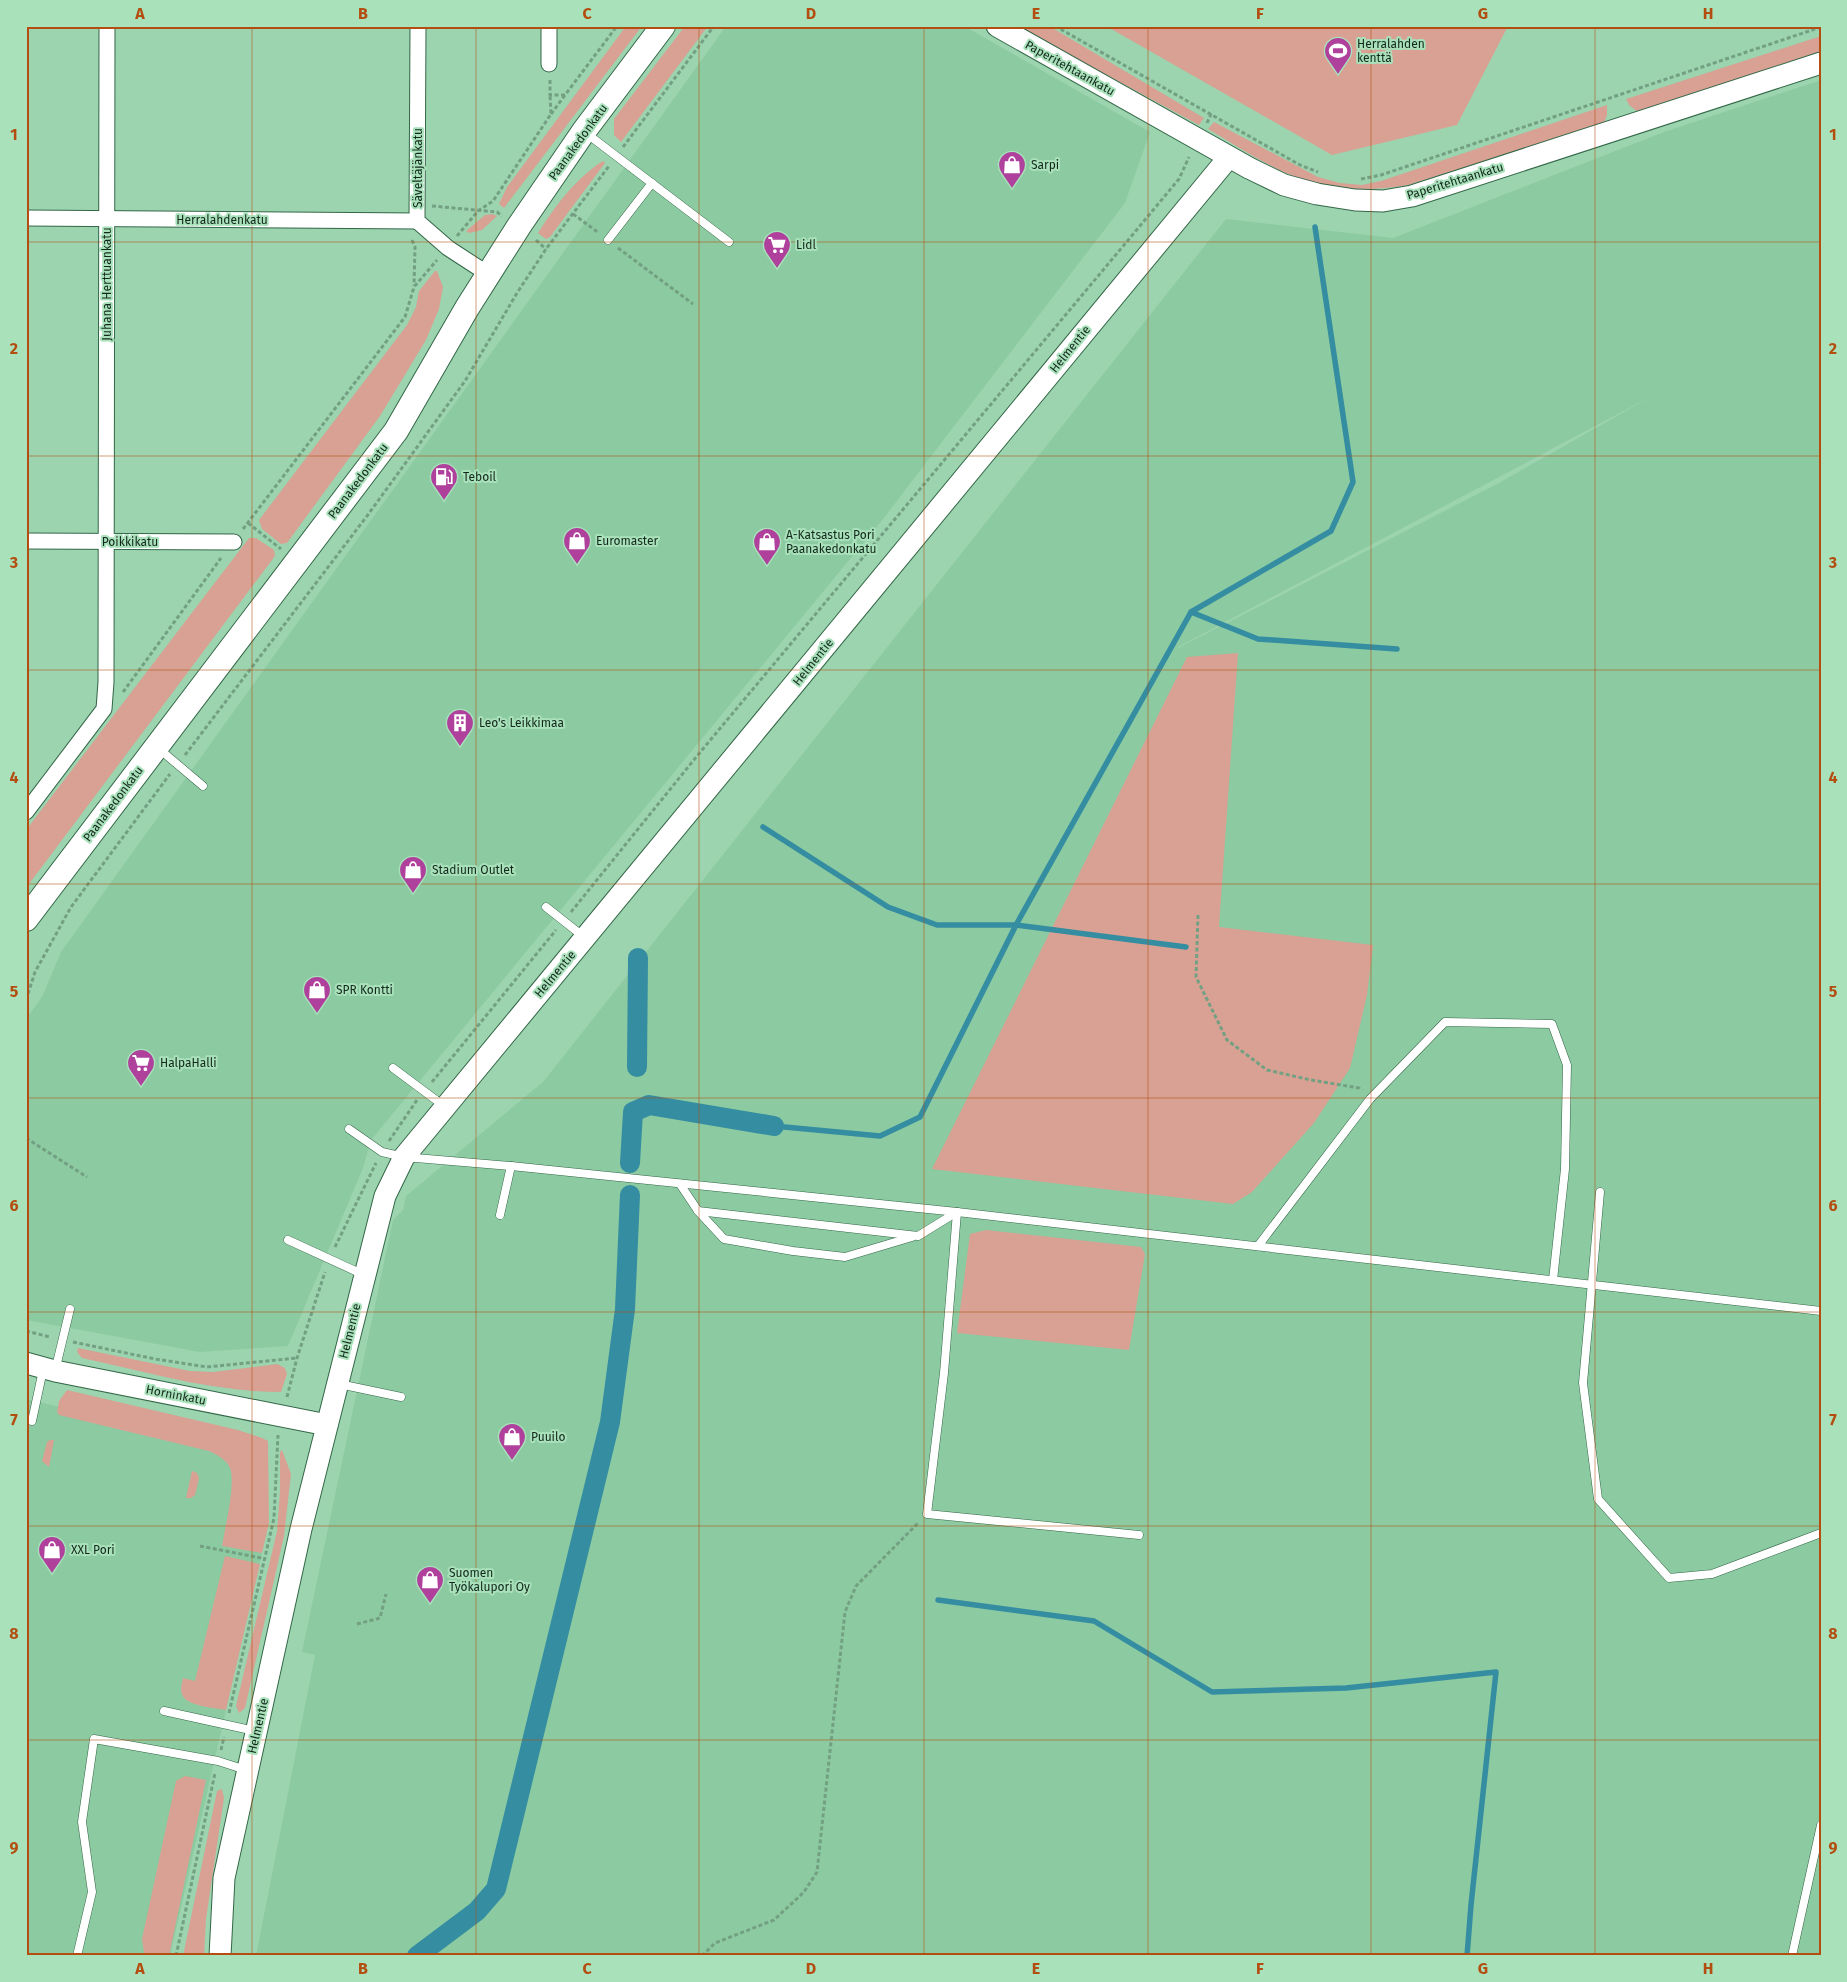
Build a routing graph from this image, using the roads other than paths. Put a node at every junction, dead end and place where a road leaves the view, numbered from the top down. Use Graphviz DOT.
graph roads {
  1 [pos="107,26"];
  2 [pos="418,26"];
  3 [pos="549,26"];
  4 [pos="663,26"];
  5 [pos="997,26"];
  6 [pos="1821,63"];
  7 [pos="549,64"];
  8 [pos="584,132"];
  9 [pos="1228,157"];
  10 [pos="652,183"];
  11 [pos="26,218"];
  12 [pos="107,219"];
  13 [pos="418,221"];
  14 [pos="608,240"];
  15 [pos="729,242"];
  16 [pos="488,274"];
  17 [pos="26,541"];
  18 [pos="106,542"];
  19 [pos="234,542"];
  20 [pos="156,747"];
  21 [pos="203,786"];
  22 [pos="26,812"];
  23 [pos="546,907"];
  24 [pos="26,919"];
  25 [pos="585,938"];
  26 [pos="393,1068"];
  27 [pos="445,1108"];
  28 [pos="349,1129"];
  29 [pos="404,1157"];
  30 [pos="511,1166"];
  31 [pos="680,1184"];
  32 [pos="1600,1192"];
  33 [pos="698,1211"];
  34 [pos="956,1212"];
  35 [pos="500,1215"];
  36 [pos="918,1236"];
  37 [pos="288,1240"];
  38 [pos="1258,1246"];
  39 [pos="364,1275"];
  40 [pos="1553,1280"];
  41 [pos="1592,1285"];
  42 [pos="70,1310"];
  43 [pos="1821,1311"];
  44 [pos="42,1367"];
  45 [pos="337,1384"];
  46 [pos="400,1397"];
  47 [pos="32,1421"];
  48 [pos="326,1424"];
  49 [pos="1821,1533"];
  50 [pos="1139,1535"];
  51 [pos="164,1711"];
  52 [pos="257,1732"];
  53 [pos="248,1771"];
  54 [pos="1821,1826"];
  55 [pos="77,1956"];
  56 [pos="220,1956"];
  57 [pos="1792,1956"];
  1 -- 12 [label="street, Juhana Herttuankatu"];
  2 -- 13 [label="street, Säveltäjänkatu"];
  3 -- 7 [label="street"];
  4 -- 8 [label="main road, Paanakedonkatu"];
  5 -- 9 [label="street, Paperitehtaankatu"];
  6 -- 9 [label="street, Paperitehtaankatu"];
  8 -- 10 [label="lane"];
  8 -- 16 [label="main road, Paanakedonkatu"];
  9 -- 25 [label="street, Helmentie"];
  10 -- 14 [label="lane"];
  10 -- 15 [label="lane"];
  11 -- 12 [label="street, Herralahdenkatu"];
  12 -- 13 [label="street, Herralahdenkatu"];
  12 -- 18 [label="street, Juhana Herttuankatu"];
  13 -- 16 [label="street, Säveltäjänkatu"];
  16 -- 20 [label="main road, Paanakedonkatu"];
  17 -- 18 [label="street, Poikkikatu"];
  18 -- 19 [label="street, Poikkikatu"];
  18 -- 22 [label="street"];
  20 -- 21 [label="lane"];
  20 -- 24 [label="main road, Paanakedonkatu"];
  23 -- 25 [label="lane"];
  25 -- 27 [label="street, Helmentie"];
  26 -- 27 [label="lane"];
  27 -- 29 [label="street, Helmentie"];
  28 -- 29 [label="lane"];
  29 -- 30 [label="lane"];
  29 -- 39 [label="street, Helmentie"];
  30 -- 31 [label="lane"];
  30 -- 35 [label="lane"];
  31 -- 33 [label="lane"];
  31 -- 34 [label="lane"];
  32 -- 41 [label="lane"];
  33 -- 36 [label="lane"];
  33 -- 36 [label="lane"];
  34 -- 36 [label="lane"];
  34 -- 38 [label="lane"];
  34 -- 50 [label="lane"];
  37 -- 39 [label="lane"];
  38 -- 40 [label="lane"];
  38 -- 40 [label="lane"];
  39 -- 45 [label="street, Helmentie"];
  40 -- 41 [label="lane"];
  41 -- 43 [label="lane"];
  41 -- 49 [label="lane"];
  42 -- 44 [label="lane"];
  44 -- 47 [label="lane"];
  44 -- 48 [label="street, Horninkatu"];
  45 -- 46 [label="lane"];
  45 -- 48 [label="street, Helmentie"];
  48 -- 52 [label="street, Helmentie"];
  51 -- 52 [label="lane"];
  52 -- 53 [label="street, Helmentie"];
  53 -- 55 [label="lane"];
  53 -- 56 [label="street, Helmentie"];
  54 -- 57 [label="lane"];
}
